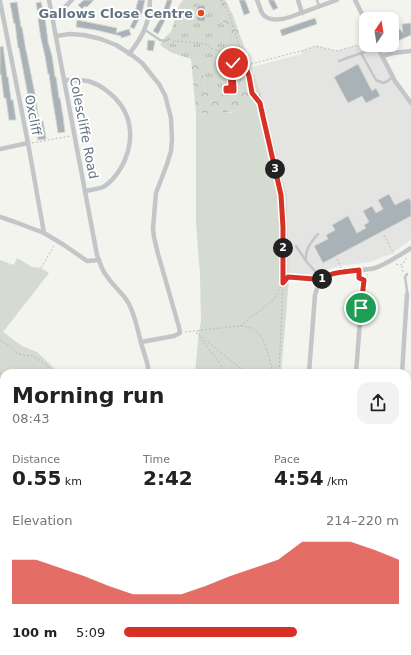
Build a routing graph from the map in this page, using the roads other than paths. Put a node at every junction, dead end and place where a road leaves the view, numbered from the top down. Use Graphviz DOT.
graph roads {
  1 [pos="49,0"];
  2 [pos="72,0"];
  3 [pos="150,0"];
  4 [pos="257,0"];
  5 [pos="298,0"];
  6 [pos="317,0"];
  7 [pos="337,0"];
  8 [pos="355,0"];
  9 [pos="0,1"];
  10 [pos="319,6"];
  11 [pos="302,12"];
  12 [pos="361,12"];
  13 [pos="52,15"];
  14 [pos="145,30"];
  15 [pos="56,36"];
  16 [pos="169,39"];
  17 [pos="380,52"];
  18 [pos="411,52"];
  19 [pos="361,53"];
  20 [pos="129,54"];
  21 [pos="382,56"];
  22 [pos="339,60"];
  23 [pos="393,77"];
  24 [pos="64,80"];
  25 [pos="411,103"];
  26 [pos="28,144"];
  27 [pos="0,149"];
  28 [pos="85,191"];
  29 [pos="0,217"];
  30 [pos="44,233"];
  31 [pos="318,234"];
  32 [pos="296,246"];
  33 [pos="411,248"];
  34 [pos="99,260"];
  35 [pos="306,261"];
  36 [pos="407,274"];
  37 [pos="322,279"];
  38 [pos="407,294"];
  39 [pos="361,308"];
  40 [pos="141,342"];
  41 [pos="148,369"];
  42 [pos="309,369"];
  43 [pos="356,369"];
  44 [pos="402,369"];
  1 -- 13 [label="street, Colescliffe Road"];
  2 -- 13 [label="street"];
  3 -- 14 [label="street"];
  4 -- 11 [label="street"];
  5 -- 11 [label="street"];
  6 -- 10 [label="lane"];
  7 -- 10 [label="street"];
  8 -- 12 [label="street"];
  9 -- 26 [label="street, Oxcliff"];
  10 -- 11 [label="street"];
  13 -- 15 [label="street, Colescliffe Road"];
  14 -- 16 [label="lane"];
  14 -- 20 [label="street"];
  15 -- 20 [label="street"];
  15 -- 24 [label="street, Colescliffe Road"];
  17 -- 21 [label="street"];
  18 -- 21 [label="street"];
  19 -- 22 [label="lane"];
  19 -- 23 [label="lane"];
  20 -- 40 [label="street"];
  21 -- 23 [label="street"];
  23 -- 25 [label="street"];
  24 -- 28 [label="street, Colescliffe Road"];
  24 -- 28 [label="street"];
  26 -- 27 [label="street"];
  26 -- 30 [label="street, Oxcliff"];
  28 -- 34 [label="street, Colescliffe Road"];
  29 -- 30 [label="street"];
  30 -- 34 [label="street"];
  31 -- 35 [label="lane"];
  32 -- 35 [label="lane"];
  33 -- 37 [label="street"];
  34 -- 40 [label="street, Colescliffe Road"];
  35 -- 37 [label="lane"];
  36 -- 38 [label="lane"];
  37 -- 42 [label="street"];
  38 -- 44 [label="street"];
  39 -- 43 [label="street"];
  40 -- 41 [label="street, Colescliffe Road"];
}
